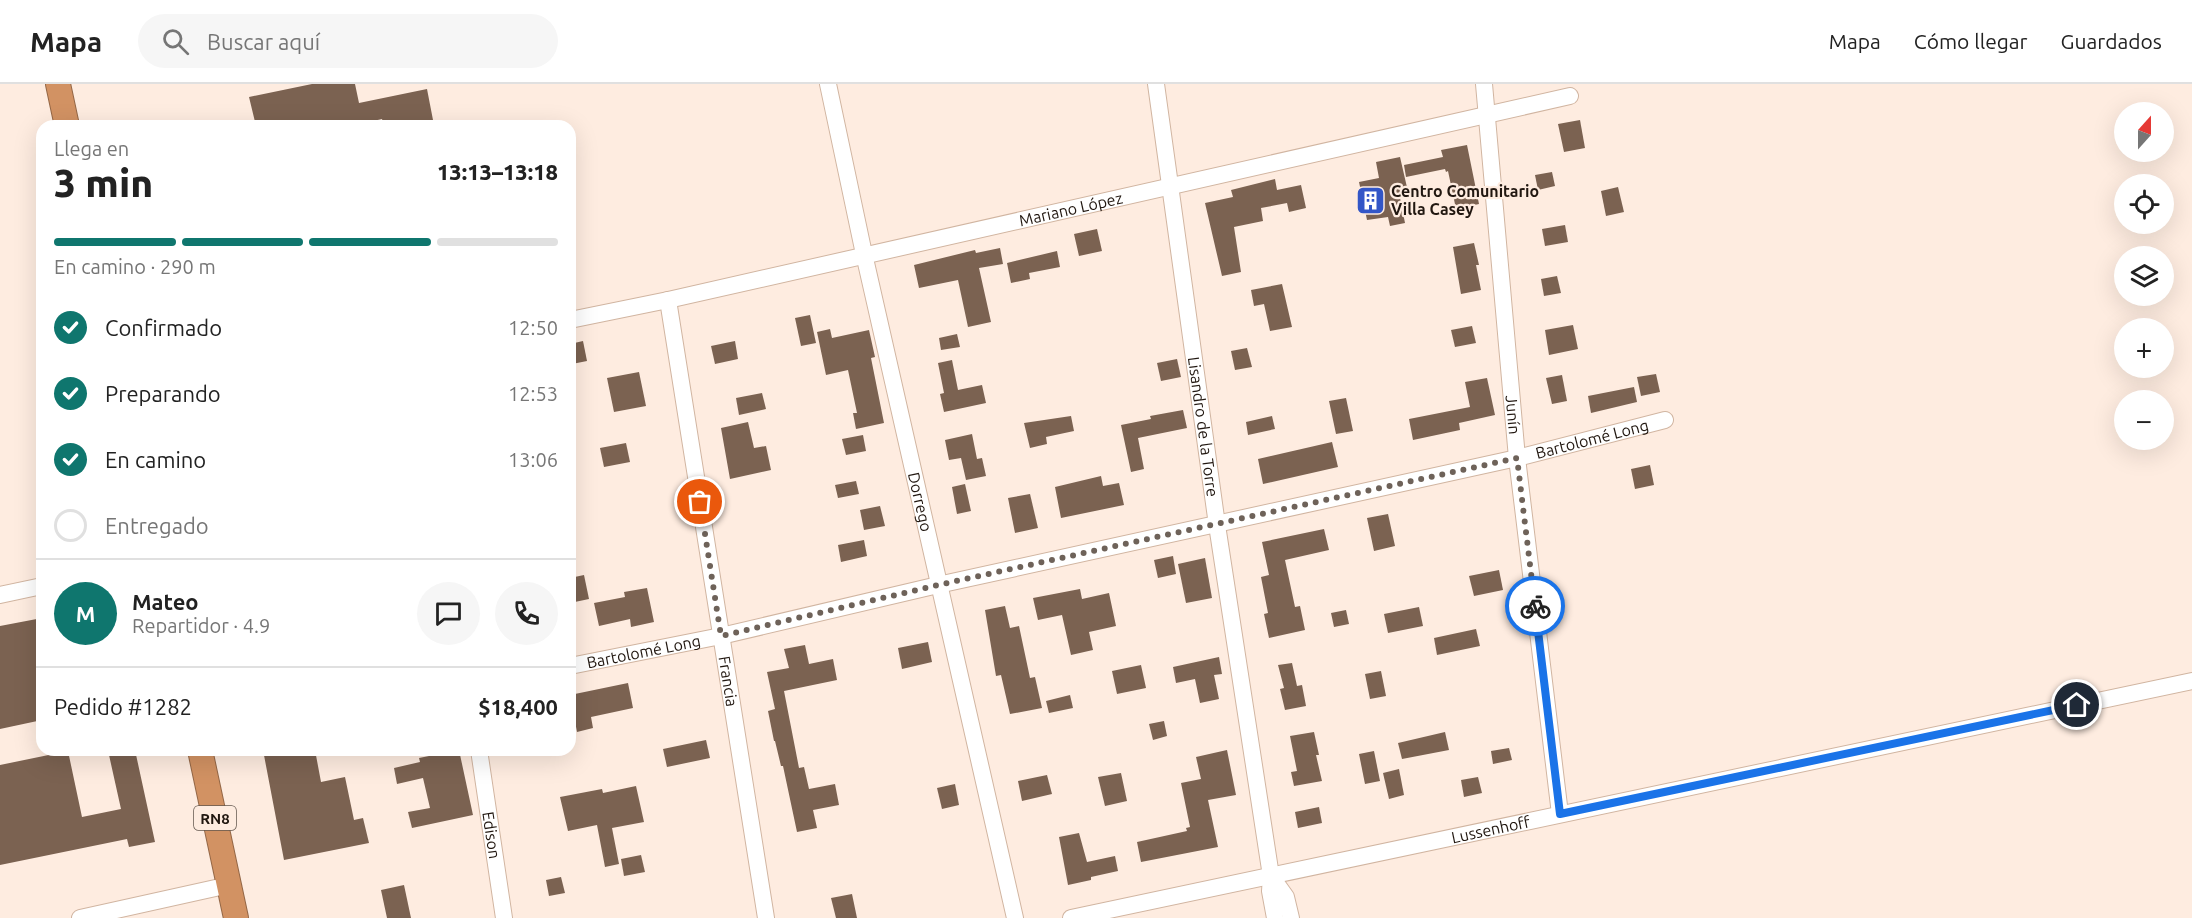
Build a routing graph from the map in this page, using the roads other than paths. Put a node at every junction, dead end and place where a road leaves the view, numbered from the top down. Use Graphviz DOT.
graph roads {
  1 [pos="58,84"];
  2 [pos="828,84"];
  3 [pos="1156,84"];
  4 [pos="1484,84"];
  5 [pos="1570,96"];
  6 [pos="1488,116"];
  7 [pos="66,120"];
  8 [pos="1170,186"];
  9 [pos="864,254"];
  10 [pos="668,300"];
  11 [pos="576,319"];
  12 [pos="1665,420"];
  13 [pos="1517,458"];
  14 [pos="1217,525"];
  15 [pos="938,585"];
  16 [pos="36,587"];
  17 [pos="0,595"];
  18 [pos="721,636"];
  19 [pos="576,665"];
  20 [pos="2192,681"];
  21 [pos="201,756"];
  22 [pos="480,756"];
  23 [pos="1560,814"];
  24 [pos="1271,876"];
  25 [pos="229,885"];
  26 [pos="81,918"];
  27 [pos="236,918"];
  28 [pos="504,918"];
  29 [pos="766,918"];
  30 [pos="1015,918"];
  31 [pos="1071,918"];
  32 [pos="1275,918"];
  33 [pos="1291,918"];
  1 -- 7 [label="highway"];
  2 -- 9 [label="street, Dorrego"];
  3 -- 8 [label="street, Lisandro de la Torre"];
  4 -- 6 [label="street, Junín"];
  5 -- 6 [label="street, Mariano López"];
  6 -- 8 [label="street, Mariano López"];
  6 -- 13 [label="street, Junín"];
  8 -- 9 [label="street, Mariano López"];
  8 -- 14 [label="street, Lisandro de la Torre"];
  9 -- 10 [label="street, Mariano López"];
  9 -- 15 [label="street, Dorrego"];
  10 -- 11 [label="street, Mariano López"];
  10 -- 18 [label="street, Francia"];
  12 -- 13 [label="street, Bartolomé Long"];
  13 -- 14 [label="street, Bartolomé Long"];
  13 -- 23 [label="street, Junín"];
  14 -- 15 [label="street, Bartolomé Long"];
  14 -- 24 [label="street, Lisandro de la Torre"];
  15 -- 18 [label="street, Bartolomé Long"];
  15 -- 30 [label="street, Dorrego"];
  16 -- 17 [label="street"];
  18 -- 19 [label="street, Bartolomé Long"];
  18 -- 29 [label="street, Francia"];
  20 -- 23 [label="street, Lussenhoff"];
  21 -- 25 [label="highway, RN8"];
  22 -- 28 [label="street, Edison"];
  23 -- 24 [label="street, Lussenhoff"];
  24 -- 31 [label="street, Lussenhoff"];
  24 -- 32 [label="street, Lisandro de la Torre"];
  24 -- 33 [label="street, Lisandro de la Torre"];
  25 -- 26 [label="street"];
  25 -- 27 [label="highway, RN8"];
}
